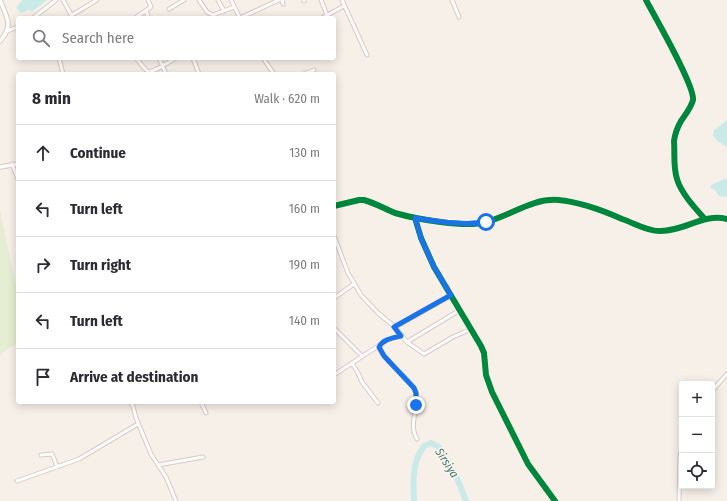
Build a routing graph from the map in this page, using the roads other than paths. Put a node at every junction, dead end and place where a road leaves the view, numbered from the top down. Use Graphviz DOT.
graph roads {
  1 [pos="0,0"];
  2 [pos="56,0"];
  3 [pos="63,0"];
  4 [pos="97,0"];
  5 [pos="148,0"];
  6 [pos="184,0"];
  7 [pos="199,0"];
  8 [pos="218,0"];
  9 [pos="231,0"];
  10 [pos="279,0"];
  11 [pos="321,0"];
  12 [pos="342,0"];
  13 [pos="452,0"];
  14 [pos="646,0"];
  15 [pos="344,6"];
  16 [pos="234,7"];
  17 [pos="169,10"];
  18 [pos="146,11"];
  19 [pos="224,11"];
  20 [pos="327,15"];
  21 [pos="36,16"];
  22 [pos="72,16"];
  23 [pos="138,16"];
  24 [pos="149,16"];
  25 [pos="239,16"];
  26 [pos="244,16"];
  27 [pos="459,17"];
  28 [pos="16,28"];
  29 [pos="7,31"];
  30 [pos="0,41"];
  31 [pos="367,55"];
  32 [pos="60,60"];
  33 [pos="138,60"];
  34 [pos="160,60"];
  35 [pos="170,60"];
  36 [pos="194,60"];
  37 [pos="264,60"];
  38 [pos="162,66"];
  39 [pos="314,70"];
  40 [pos="63,72"];
  41 [pos="149,72"];
  42 [pos="149,72"];
  43 [pos="165,72"];
  44 [pos="198,72"];
  45 [pos="273,72"];
  46 [pos="309,72"];
  47 [pos="12,164"];
  48 [pos="16,164"];
  49 [pos="0,167"];
  50 [pos="16,174"];
  51 [pos="336,206"];
  52 [pos="415,218"];
  53 [pos="704,218"];
  54 [pos="727,218"];
  55 [pos="336,241"];
  56 [pos="354,284"];
  57 [pos="451,295"];
  58 [pos="336,297"];
  59 [pos="460,310"];
  60 [pos="394,327"];
  61 [pos="471,329"];
  62 [pos="336,330"];
  63 [pos="401,336"];
  64 [pos="407,342"];
  65 [pos="381,344"];
  66 [pos="362,356"];
  67 [pos="352,363"];
  68 [pos="336,374"];
  69 [pos="727,374"];
  70 [pos="715,388"];
  71 [pos="378,403"];
  72 [pos="131,404"];
  73 [pos="202,404"];
  74 [pos="206,413"];
  75 [pos="138,424"];
  76 [pos="416,439"];
  77 [pos="682,453"];
  78 [pos="41,455"];
  79 [pos="203,457"];
  80 [pos="158,465"];
  81 [pos="57,466"];
  82 [pos="17,482"];
  83 [pos="176,501"];
  84 [pos="555,501"];
  85 [pos="679,501"];
  1 -- 29 [label="street"];
  2 -- 21 [label="street"];
  3 -- 22 [label="street"];
  4 -- 22 [label="street"];
  5 -- 18 [label="street"];
  6 -- 17 [label="street"];
  7 -- 19 [label="street"];
  8 -- 19 [label="street"];
  9 -- 16 [label="street"];
  10 -- 26 [label="street"];
  11 -- 20 [label="street"];
  12 -- 15 [label="street"];
  13 -- 27 [label="street"];
  14 -- 53 [label="street"];
  15 -- 20 [label="street"];
  15 -- 31 [label="street"];
  16 -- 19 [label="street"];
  16 -- 25 [label="street"];
  18 -- 23 [label="street"];
  18 -- 24 [label="street"];
  28 -- 29 [label="street"];
  29 -- 30 [label="street"];
  32 -- 40 [label="street"];
  33 -- 42 [label="street"];
  34 -- 38 [label="street"];
  35 -- 38 [label="street"];
  36 -- 44 [label="street"];
  37 -- 45 [label="street"];
  38 -- 41 [label="street"];
  38 -- 43 [label="street"];
  39 -- 46 [label="street"];
  47 -- 48 [label="street"];
  47 -- 49 [label="street"];
  47 -- 50 [label="street"];
  51 -- 52 [label="street"];
  52 -- 53 [label="street"];
  52 -- 57 [label="street"];
  53 -- 54 [label="street"];
  55 -- 56 [label="street"];
  56 -- 58 [label="street"];
  56 -- 60 [label="street"];
  57 -- 59 [label="street"];
  57 -- 60 [label="street"];
  59 -- 61 [label="street"];
  59 -- 64 [label="street"];
  60 -- 63 [label="street"];
  61 -- 64 [label="street"];
  61 -- 84 [label="street"];
  62 -- 66 [label="street"];
  63 -- 64 [label="street"];
  63 -- 65 [label="street"];
  65 -- 66 [label="street"];
  65 -- 76 [label="street"];
  66 -- 67 [label="street"];
  67 -- 68 [label="street"];
  67 -- 71 [label="street"];
  69 -- 70 [label="street"];
  72 -- 75 [label="street"];
  73 -- 74 [label="street"];
  75 -- 80 [label="street"];
  75 -- 81 [label="street"];
  77 -- 85 [label="street"];
  78 -- 81 [label="street"];
  79 -- 80 [label="street"];
  80 -- 83 [label="street"];
  81 -- 82 [label="street"];
}
